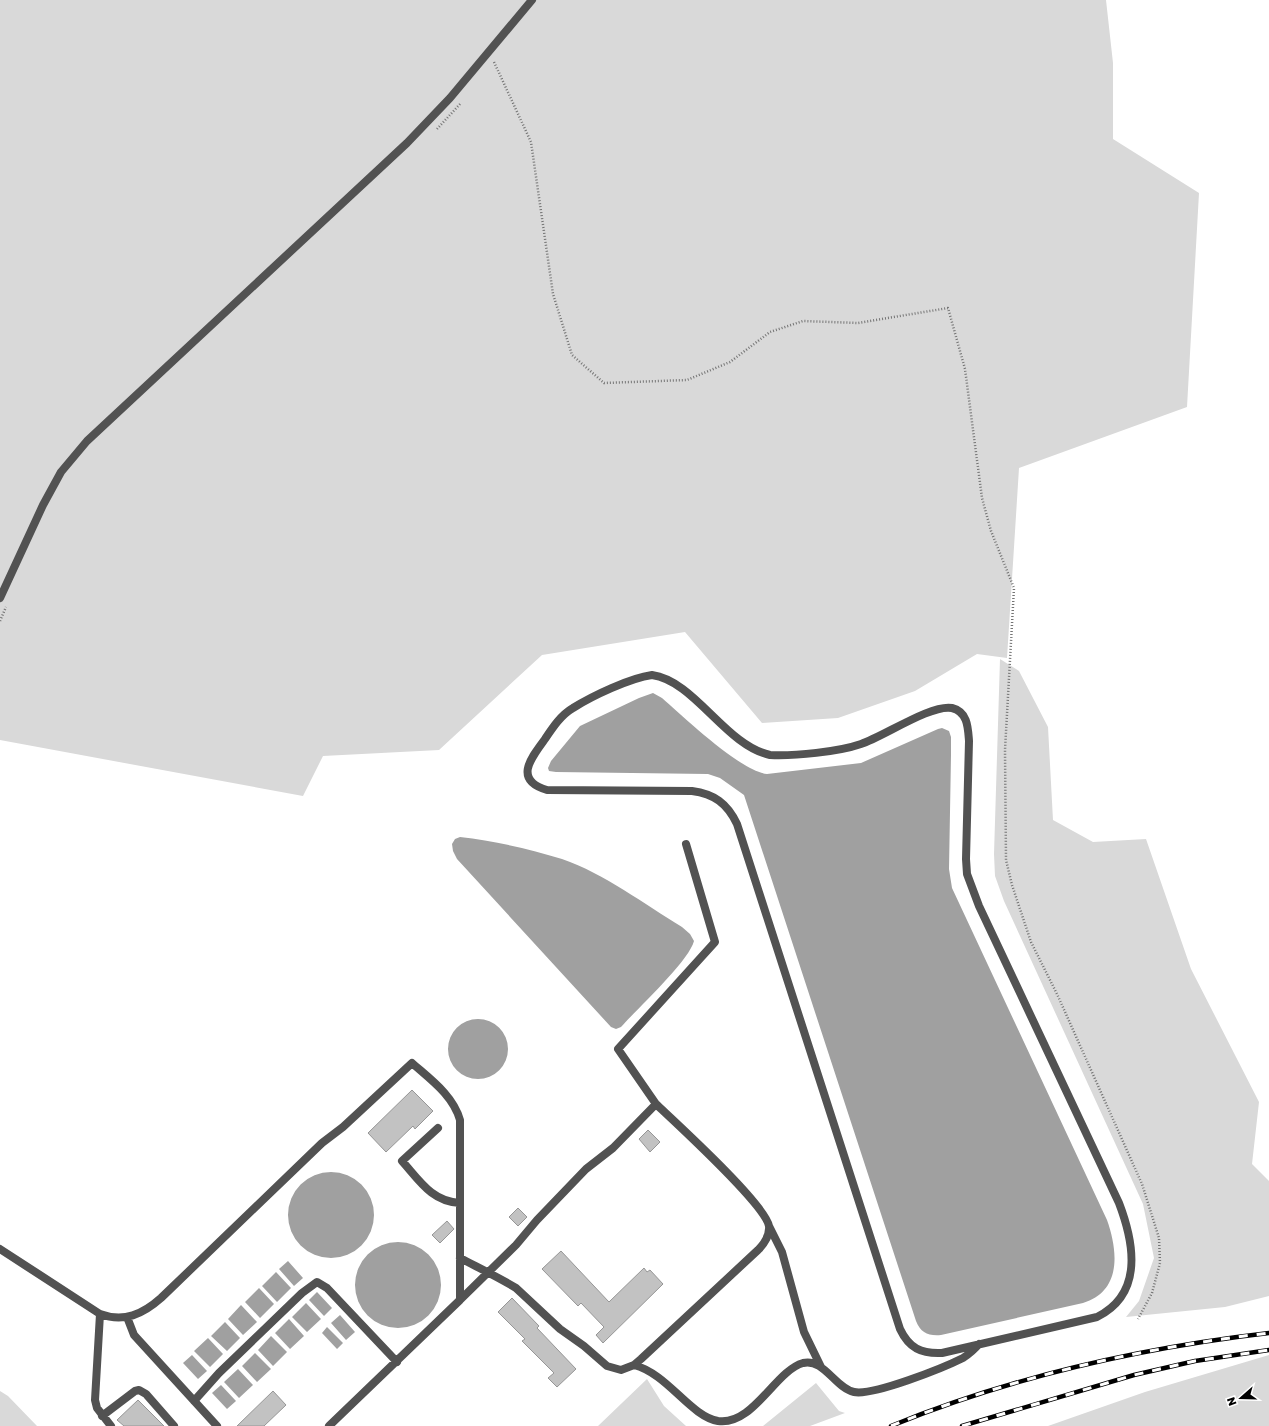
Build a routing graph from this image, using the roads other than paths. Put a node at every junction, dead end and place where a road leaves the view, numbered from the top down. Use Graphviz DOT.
graph roads {
  1 [pos="532,0"];
  2 [pos="0,598"];
  3 [pos="686,844"];
  4 [pos="656,1104"];
  5 [pos="438,1128"];
  6 [pos="460,1203"];
  7 [pos="769,1226"];
  8 [pos="0,1249"];
  9 [pos="460,1258"];
  10 [pos="488,1273"];
  11 [pos="460,1300"];
  12 [pos="100,1314"];
  13 [pos="126,1317"];
  14 [pos="979,1344"];
  15 [pos="397,1362"];
  16 [pos="634,1365"];
  17 [pos="822,1368"];
  18 [pos="194,1401"];
  19 [pos="102,1416"];
  20 [pos="110,1426"];
  21 [pos="174,1426"];
  22 [pos="217,1426"];
  23 [pos="329,1426"];
  1 -- 2 [label="street"];
  3 -- 4 [label="street"];
  4 -- 7 [label="street"];
  4 -- 10 [label="street"];
  5 -- 6 [label="street"];
  6 -- 9 [label="street"];
  6 -- 13 [label="street"];
  7 -- 16 [label="street"];
  7 -- 17 [label="street"];
  8 -- 12 [label="street"];
  9 -- 10 [label="street"];
  9 -- 11 [label="street"];
  10 -- 11 [label="street"];
  10 -- 16 [label="street"];
  11 -- 15 [label="street"];
  12 -- 13 [label="street"];
  12 -- 19 [label="street"];
  13 -- 18 [label="street"];
  14 -- 14 [label="street"];
  14 -- 17 [label="street"];
  15 -- 18 [label="street"];
  15 -- 23 [label="street"];
  16 -- 17 [label="street"];
  18 -- 22 [label="street"];
  19 -- 20 [label="street"];
  19 -- 21 [label="street"];
}
